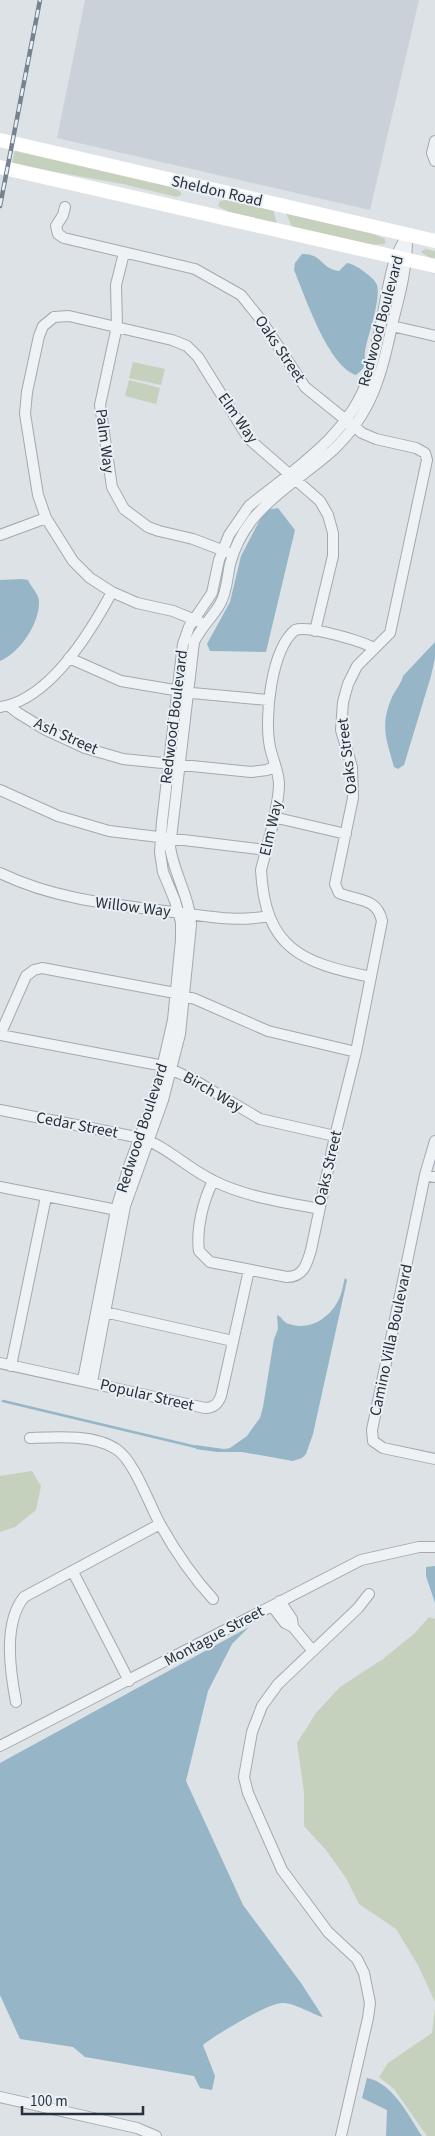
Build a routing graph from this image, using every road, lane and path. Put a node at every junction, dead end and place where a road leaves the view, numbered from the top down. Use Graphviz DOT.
graph roads {
  1 [pos="0,140"];
  2 [pos="435,141"];
  3 [pos="435,161"];
  4 [pos="0,167"];
  5 [pos="65,207"];
  6 [pos="407,235"];
  7 [pos="435,242"];
  8 [pos="124,253"];
  9 [pos="402,258"];
  10 [pos="435,266"];
  11 [pos="116,326"];
  12 [pos="392,326"];
  13 [pos="435,336"];
  14 [pos="377,341"];
  15 [pos="388,344"];
  16 [pos="350,424"];
  17 [pos="293,476"];
  18 [pos="46,518"];
  19 [pos="0,535"];
  20 [pos="222,550"];
  21 [pos="233,554"];
  22 [pos="112,592"];
  23 [pos="194,619"];
  24 [pos="204,624"];
  25 [pos="314,631"];
  26 [pos="374,648"];
  27 [pos="68,658"];
  28 [pos="183,691"];
  29 [pos="268,700"];
  30 [pos="5,706"];
  31 [pos="174,765"];
  32 [pos="275,766"];
  33 [pos="0,790"];
  34 [pos="273,817"];
  35 [pos="346,834"];
  36 [pos="166,837"];
  37 [pos="266,850"];
  38 [pos="0,873"];
  39 [pos="179,913"];
  40 [pos="190,914"];
  41 [pos="269,916"];
  42 [pos="372,977"];
  43 [pos="180,994"];
  44 [pos="0,1035"];
  45 [pos="356,1052"];
  46 [pos="168,1068"];
  47 [pos="0,1110"];
  48 [pos="335,1136"];
  49 [pos="145,1139"];
  50 [pos="435,1141"];
  51 [pos="430,1176"];
  52 [pos="213,1181"];
  53 [pos="0,1187"];
  54 [pos="46,1197"];
  55 [pos="319,1209"];
  56 [pos="120,1210"];
  57 [pos="249,1270"];
  58 [pos="101,1311"];
  59 [pos="233,1341"];
  60 [pos="0,1363"];
  61 [pos="11,1366"];
  62 [pos="88,1381"];
  63 [pos="30,1438"];
  64 [pos="435,1459"];
  65 [pos="160,1524"];
  66 [pos="435,1547"];
  67 [pos="73,1572"];
  68 [pos="369,1594"];
  69 [pos="213,1599"];
  70 [pos="276,1603"];
  71 [pos="312,1650"];
  72 [pos="129,1681"];
  73 [pos="16,1702"];
  74 [pos="0,1746"];
  75 [pos="0,2097"];
  76 [pos="156,2136"];
  77 [pos="342,2136"];
  1 -- 6 [label="main road, Sheldon Road"];
  2 -- 3 [label="street"];
  4 -- 9 [label="main road, Sheldon Road"];
  5 -- 8 [label="street, Oaks Street"];
  6 -- 7 [label="main road, Sheldon Road"];
  6 -- 9 [label="street, Redwood Boulevard"];
  8 -- 11 [label="street, Palm Way"];
  8 -- 16 [label="street, Oaks Street"];
  9 -- 10 [label="main road, Sheldon Road"];
  9 -- 12 [label="street, Redwood Boulevard"];
  9 -- 14 [label="street, Redwood Boulevard"];
  11 -- 17 [label="street, Elm Way"];
  11 -- 18 [label="street, Elm Way"];
  11 -- 20 [label="street, Palm Way"];
  12 -- 13 [label="street"];
  12 -- 15 [label="street, Redwood Boulevard"];
  14 -- 15 [label="street"];
  14 -- 16 [label="street, Redwood Boulevard"];
  15 -- 16 [label="street, Redwood Boulevard"];
  16 -- 17 [label="street, Redwood Boulevard"];
  16 -- 26 [label="street, Oaks Street"];
  17 -- 20 [label="street, Redwood Boulevard"];
  17 -- 21 [label="street, Redwood Boulevard"];
  17 -- 25 [label="street, Elm Way"];
  18 -- 19 [label="street"];
  18 -- 22 [label="street, Elm Way"];
  20 -- 21 [label="street, Palm Way"];
  20 -- 23 [label="street, Redwood Boulevard"];
  21 -- 24 [label="street, Redwood Boulevard"];
  22 -- 23 [label="street, Elm Way"];
  22 -- 27 [label="street"];
  23 -- 24 [label="street, Elm Way"];
  23 -- 28 [label="street, Redwood Boulevard"];
  24 -- 28 [label="street, Redwood Boulevard"];
  25 -- 26 [label="street"];
  25 -- 29 [label="street, Elm Way"];
  26 -- 35 [label="street, Oaks Street"];
  27 -- 28 [label="street"];
  27 -- 30 [label="street"];
  28 -- 29 [label="street"];
  28 -- 31 [label="street, Redwood Boulevard"];
  29 -- 32 [label="street, Elm Way"];
  30 -- 31 [label="street, Ash Street"];
  31 -- 32 [label="street, Ash Street"];
  31 -- 36 [label="street, Redwood Boulevard"];
  32 -- 34 [label="street, Elm Way"];
  33 -- 36 [label="street"];
  34 -- 35 [label="street"];
  34 -- 37 [label="street, Elm Way"];
  35 -- 42 [label="street, Oaks Street"];
  36 -- 37 [label="street"];
  36 -- 39 [label="street, Redwood Boulevard"];
  36 -- 40 [label="street, Redwood Boulevard"];
  37 -- 41 [label="street, Elm Way"];
  38 -- 39 [label="street, Willow Way"];
  39 -- 40 [label="street, Willow Way"];
  39 -- 43 [label="street, Redwood Boulevard"];
  40 -- 41 [label="street, Willow Way"];
  40 -- 43 [label="street, Redwood Boulevard"];
  41 -- 42 [label="street, Elm Way"];
  42 -- 45 [label="street, Oaks Street"];
  43 -- 44 [label="street"];
  43 -- 45 [label="street"];
  43 -- 46 [label="street, Redwood Boulevard"];
  44 -- 46 [label="street, Birch Way"];
  45 -- 48 [label="street, Oaks Street"];
  46 -- 48 [label="street, Birch Way"];
  46 -- 49 [label="street, Redwood Boulevard"];
  47 -- 49 [label="street, Cedar Street"];
  48 -- 55 [label="street, Oaks Street"];
  49 -- 52 [label="street, Cedar Street"];
  49 -- 56 [label="street, Redwood Boulevard"];
  50 -- 51 [label="street, Camino Villa Boulevard"];
  51 -- 64 [label="street, Camino Villa Boulevard"];
  52 -- 55 [label="street, Cedar Street"];
  52 -- 57 [label="street, Oaks Street"];
  53 -- 54 [label="street"];
  54 -- 56 [label="street"];
  54 -- 61 [label="street"];
  55 -- 57 [label="street, Oaks Street"];
  56 -- 58 [label="street, Redwood Boulevard"];
  57 -- 59 [label="street, Popular Street"];
  58 -- 59 [label="street"];
  58 -- 62 [label="street, Redwood Boulevard"];
  59 -- 62 [label="street, Popular Street"];
  60 -- 61 [label="street, Popular Street"];
  61 -- 62 [label="street, Popular Street"];
  63 -- 65 [label="street"];
  65 -- 67 [label="street"];
  65 -- 69 [label="street"];
  66 -- 70 [label="street, Montague Street"];
  67 -- 72 [label="street"];
  67 -- 73 [label="street"];
  68 -- 71 [label="street"];
  70 -- 71 [label="street"];
  70 -- 72 [label="street, Montague Street"];
  71 -- 77 [label="street"];
  72 -- 74 [label="street, Montague Street"];
  75 -- 76 [label="street"];
}
